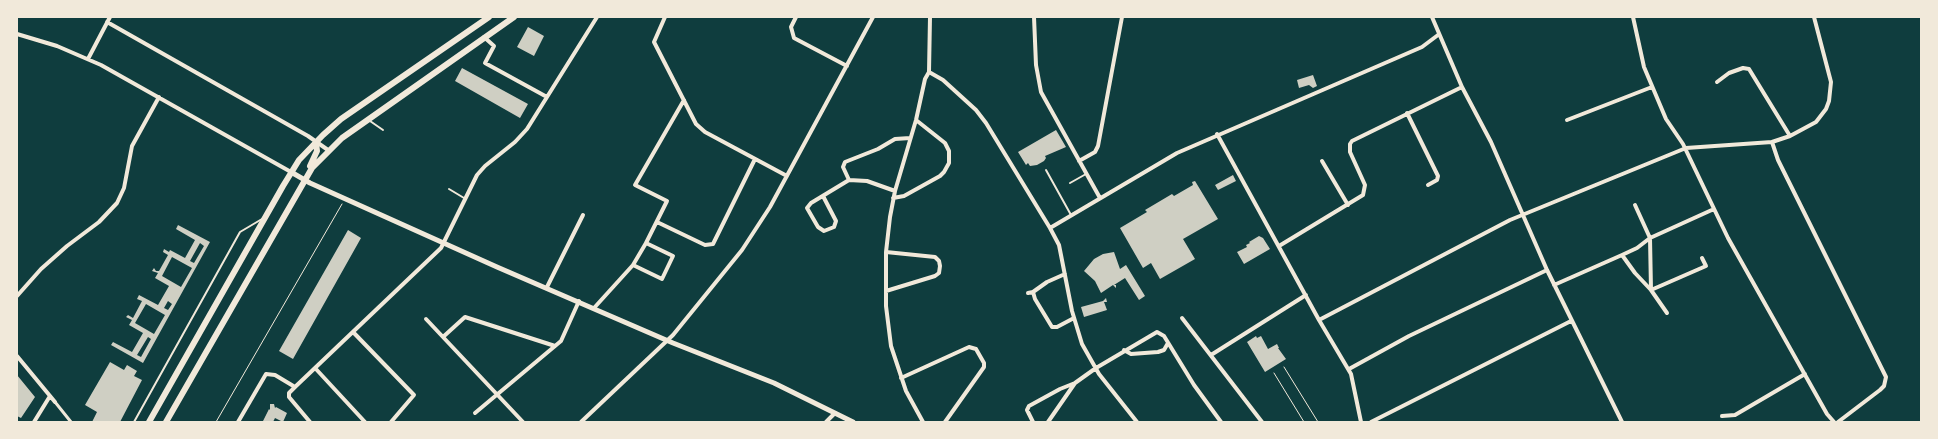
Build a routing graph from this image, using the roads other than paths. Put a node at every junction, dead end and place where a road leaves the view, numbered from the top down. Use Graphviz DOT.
graph roads {
  1 [pos="110,17"];
  2 [pos="489,17"];
  3 [pos="514,17"];
  4 [pos="597,17"];
  5 [pos="665,17"];
  6 [pos="796,17"];
  7 [pos="873,17"];
  8 [pos="930,17"];
  9 [pos="1034,17"];
  10 [pos="1122,17"];
  11 [pos="1432,17"];
  12 [pos="1633,17"];
  13 [pos="1814,17"];
  14 [pos="107,22"];
  15 [pos="17,34"];
  16 [pos="1438,35"];
  17 [pos="484,37"];
  18 [pos="88,59"];
  19 [pos="847,66"];
  20 [pos="930,72"];
  21 [pos="1717,82"];
  22 [pos="1462,87"];
  23 [pos="1652,87"];
  24 [pos="159,97"];
  25 [pos="547,97"];
  26 [pos="684,100"];
  27 [pos="1406,113"];
  28 [pos="367,119"];
  29 [pos="916,120"];
  30 [pos="1567,120"];
  31 [pos="383,130"];
  32 [pos="1217,134"];
  33 [pos="1790,136"];
  34 [pos="910,138"];
  35 [pos="316,142"];
  36 [pos="1772,142"];
  37 [pos="1686,148"];
  38 [pos="328,150"];
  39 [pos="755,159"];
  40 [pos="1079,161"];
  41 [pos="1322,161"];
  42 [pos="1046,170"];
  43 [pos="291,172"];
  44 [pos="1086,174"];
  45 [pos="787,176"];
  46 [pos="305,178"];
  47 [pos="849,180"];
  48 [pos="1070,183"];
  49 [pos="1428,184"];
  50 [pos="449,189"];
  51 [pos="895,191"];
  52 [pos="823,196"];
  53 [pos="464,198"];
  54 [pos="893,198"];
  55 [pos="1100,198"];
  56 [pos="1348,205"];
  57 [pos="1635,205"];
  58 [pos="1714,209"];
  59 [pos="583,215"];
  60 [pos="1522,215"];
  61 [pos="1071,216"];
  62 [pos="264,218"];
  63 [pos="657,222"];
  64 [pos="1050,228"];
  65 [pos="1650,238"];
  66 [pos="444,242"];
  67 [pos="646,243"];
  68 [pos="1279,246"];
  69 [pos="886,252"];
  70 [pos="1622,255"];
  71 [pos="1702,258"];
  72 [pos="633,264"];
  73 [pos="1547,270"];
  74 [pos="1065,274"];
  75 [pos="1554,285"];
  76 [pos="546,287"];
  77 [pos="1651,290"];
  78 [pos="886,291"];
  79 [pos="1306,295"];
  80 [pos="17,296"];
  81 [pos="579,301"];
  82 [pos="594,308"];
  83 [pos="1667,312"];
  84 [pos="1074,318"];
  85 [pos="1182,318"];
  86 [pos="426,319"];
  87 [pos="1319,320"];
  88 [pos="1571,321"];
  89 [pos="353,332"];
  90 [pos="444,336"];
  91 [pos="667,340"];
  92 [pos="1168,343"];
  93 [pos="555,346"];
  94 [pos="1124,350"];
  95 [pos="1211,355"];
  96 [pos="17,356"];
  97 [pos="315,368"];
  98 [pos="1096,368"];
  99 [pos="1349,369"];
  100 [pos="1805,374"];
  101 [pos="901,378"];
  102 [pos="1075,383"];
  103 [pos="295,387"];
  104 [pos="497,394"];
  105 [pos="50,396"];
  106 [pos="55,402"];
  107 [pos="475,413"];
  108 [pos="835,413"];
  109 [pos="1722,416"];
  110 [pos="34,422"];
  111 [pos="71,422"];
  112 [pos="134,422"];
  113 [pos="149,422"];
  114 [pos="166,422"];
  115 [pos="238,422"];
  116 [pos="310,422"];
  117 [pos="365,422"];
  118 [pos="390,422"];
  119 [pos="523,422"];
  120 [pos="581,422"];
  121 [pos="826,422"];
  122 [pos="853,422"];
  123 [pos="923,422"];
  124 [pos="946,422"];
  125 [pos="1033,422"];
  126 [pos="1048,422"];
  127 [pos="1137,422"];
  128 [pos="1221,422"];
  129 [pos="1262,422"];
  130 [pos="1361,422"];
  131 [pos="1371,422"];
  132 [pos="1622,422"];
  133 [pos="1834,422"];
  134 [pos="1838,422"];
  1 -- 14 [label="street"];
  2 -- 35 [label="main road"];
  3 -- 17 [label="main road"];
  4 -- 25 [label="street"];
  5 -- 26 [label="street"];
  6 -- 19 [label="street"];
  7 -- 19 [label="street"];
  8 -- 20 [label="street"];
  9 -- 40 [label="street"];
  10 -- 40 [label="street"];
  11 -- 16 [label="street"];
  12 -- 23 [label="street"];
  13 -- 33 [label="street"];
  14 -- 18 [label="street"];
  14 -- 35 [label="street"];
  15 -- 18 [label="street"];
  16 -- 22 [label="street"];
  16 -- 32 [label="street"];
  17 -- 25 [label="street"];
  17 -- 28 [label="main road"];
  18 -- 24 [label="street"];
  19 -- 45 [label="street"];
  20 -- 29 [label="street"];
  20 -- 64 [label="street"];
  21 -- 33 [label="street"];
  22 -- 27 [label="street"];
  22 -- 60 [label="street"];
  23 -- 30 [label="street"];
  23 -- 37 [label="street"];
  24 -- 43 [label="street"];
  24 -- 80 [label="street"];
  25 -- 53 [label="street"];
  26 -- 39 [label="street"];
  26 -- 63 [label="street"];
  27 -- 49 [label="street"];
  27 -- 56 [label="street"];
  28 -- 31 [label="lane"];
  28 -- 38 [label="main road"];
  29 -- 34 [label="street"];
  29 -- 54 [label="street"];
  32 -- 55 [label="street"];
  32 -- 68 [label="street"];
  33 -- 36 [label="street"];
  34 -- 47 [label="street"];
  34 -- 51 [label="street"];
  35 -- 38 [label="street"];
  35 -- 43 [label="main road"];
  35 -- 46 [label="main road"];
  36 -- 37 [label="street"];
  36 -- 134 [label="street"];
  37 -- 58 [label="street"];
  37 -- 60 [label="street"];
  38 -- 46 [label="main road"];
  39 -- 45 [label="street"];
  39 -- 63 [label="street"];
  40 -- 44 [label="street"];
  41 -- 56 [label="street"];
  42 -- 61 [label="lane"];
  43 -- 46 [label="street"];
  43 -- 62 [label="main road"];
  44 -- 48 [label="lane"];
  44 -- 55 [label="street"];
  45 -- 91 [label="street"];
  46 -- 66 [label="street"];
  46 -- 114 [label="main road"];
  47 -- 51 [label="street"];
  47 -- 52 [label="street"];
  50 -- 53 [label="lane"];
  51 -- 54 [label="street"];
  52 -- 52 [label="street"];
  53 -- 66 [label="street"];
  54 -- 69 [label="street"];
  55 -- 61 [label="street"];
  56 -- 68 [label="street"];
  57 -- 65 [label="street"];
  58 -- 65 [label="street"];
  58 -- 100 [label="street"];
  59 -- 76 [label="street"];
  60 -- 73 [label="street"];
  60 -- 87 [label="street"];
  61 -- 64 [label="street"];
  62 -- 112 [label="lane"];
  62 -- 113 [label="main road"];
  63 -- 67 [label="street"];
  64 -- 74 [label="street"];
  65 -- 70 [label="street"];
  65 -- 77 [label="street"];
  66 -- 76 [label="street"];
  66 -- 89 [label="street"];
  67 -- 72 [label="street"];
  67 -- 72 [label="street"];
  68 -- 79 [label="street"];
  69 -- 78 [label="street"];
  69 -- 78 [label="street"];
  70 -- 75 [label="street"];
  70 -- 77 [label="street"];
  71 -- 77 [label="street"];
  72 -- 82 [label="street"];
  73 -- 75 [label="street"];
  73 -- 99 [label="street"];
  74 -- 84 [label="street"];
  74 -- 84 [label="street"];
  75 -- 88 [label="street"];
  76 -- 81 [label="street"];
  77 -- 83 [label="street"];
  78 -- 101 [label="street"];
  79 -- 87 [label="street"];
  79 -- 95 [label="street"];
  81 -- 82 [label="street"];
  81 -- 93 [label="street"];
  82 -- 91 [label="street"];
  84 -- 98 [label="street"];
  85 -- 95 [label="street"];
  86 -- 90 [label="street"];
  87 -- 99 [label="street"];
  88 -- 131 [label="street"];
  88 -- 132 [label="street"];
  89 -- 97 [label="street"];
  89 -- 118 [label="street"];
  90 -- 93 [label="street"];
  90 -- 104 [label="street"];
  91 -- 108 [label="street"];
  91 -- 120 [label="street"];
  92 -- 94 [label="street"];
  92 -- 94 [label="street"];
  92 -- 128 [label="street"];
  93 -- 104 [label="street"];
  94 -- 98 [label="street"];
  95 -- 129 [label="street"];
  96 -- 105 [label="street"];
  97 -- 103 [label="street"];
  97 -- 117 [label="street"];
  98 -- 102 [label="street"];
  98 -- 127 [label="street"];
  99 -- 130 [label="street"];
  100 -- 109 [label="street"];
  100 -- 133 [label="street"];
  101 -- 123 [label="street"];
  101 -- 124 [label="street"];
  102 -- 125 [label="street"];
  102 -- 126 [label="street"];
  103 -- 115 [label="street"];
  103 -- 116 [label="street"];
  104 -- 107 [label="street"];
  104 -- 119 [label="street"];
  105 -- 106 [label="street"];
  105 -- 110 [label="street"];
  106 -- 111 [label="street"];
  108 -- 121 [label="street"];
  108 -- 122 [label="street"];
}
